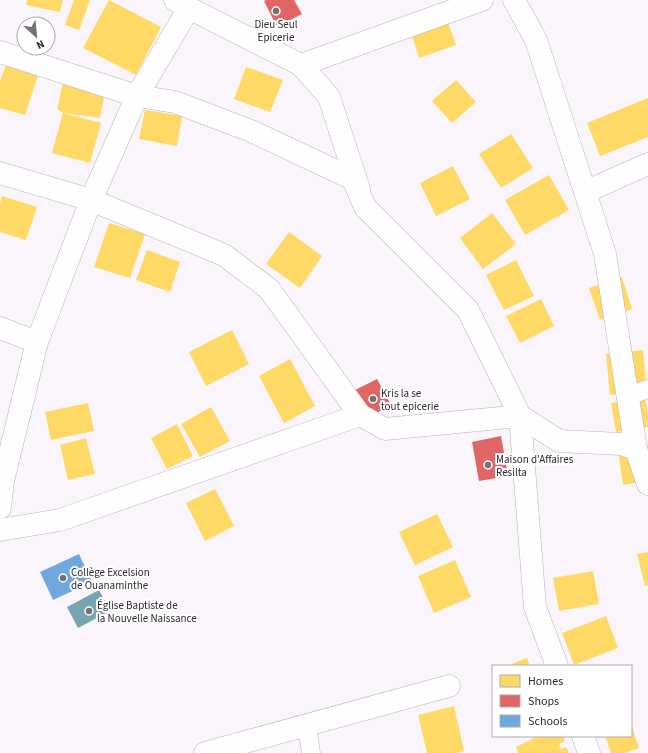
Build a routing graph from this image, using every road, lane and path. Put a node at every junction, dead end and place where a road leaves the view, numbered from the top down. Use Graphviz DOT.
graph roads {
  1 [pos="482,0"];
  2 [pos="520,2"];
  3 [pos="182,4"];
  4 [pos="0,52"];
  5 [pos="301,65"];
  6 [pos="137,96"];
  7 [pos="648,164"];
  8 [pos="0,173"];
  9 [pos="585,192"];
  10 [pos="91,200"];
  11 [pos="365,207"];
  12 [pos="0,328"];
  13 [pos="37,342"];
  14 [pos="638,393"];
  15 [pos="360,416"];
  16 [pos="520,416"];
  17 [pos="636,449"];
  18 [pos="2,480"];
  19 [pos="648,484"];
  20 [pos="0,508"];
  21 [pos="0,530"];
  22 [pos="557,665"];
  23 [pos="449,686"];
  24 [pos="307,726"];
  25 [pos="583,737"];
  26 [pos="205,753"];
  27 [pos="311,753"];
  28 [pos="589,753"];
  1 -- 5 [label="street"];
  2 -- 9 [label="street"];
  3 -- 5 [label="street"];
  3 -- 6 [label="street"];
  4 -- 6 [label="street"];
  5 -- 11 [label="street"];
  6 -- 10 [label="street"];
  6 -- 11 [label="street"];
  7 -- 9 [label="street"];
  8 -- 10 [label="street"];
  9 -- 14 [label="street"];
  10 -- 13 [label="street"];
  10 -- 15 [label="street"];
  11 -- 16 [label="street"];
  12 -- 13 [label="street"];
  13 -- 18 [label="street"];
  14 -- 17 [label="street"];
  15 -- 16 [label="street"];
  15 -- 21 [label="street"];
  16 -- 17 [label="street"];
  16 -- 22 [label="street"];
  17 -- 19 [label="street"];
  18 -- 20 [label="street"];
  23 -- 24 [label="street"];
  24 -- 26 [label="street"];
  24 -- 27 [label="lane"];
  25 -- 28 [label="street"];
}
